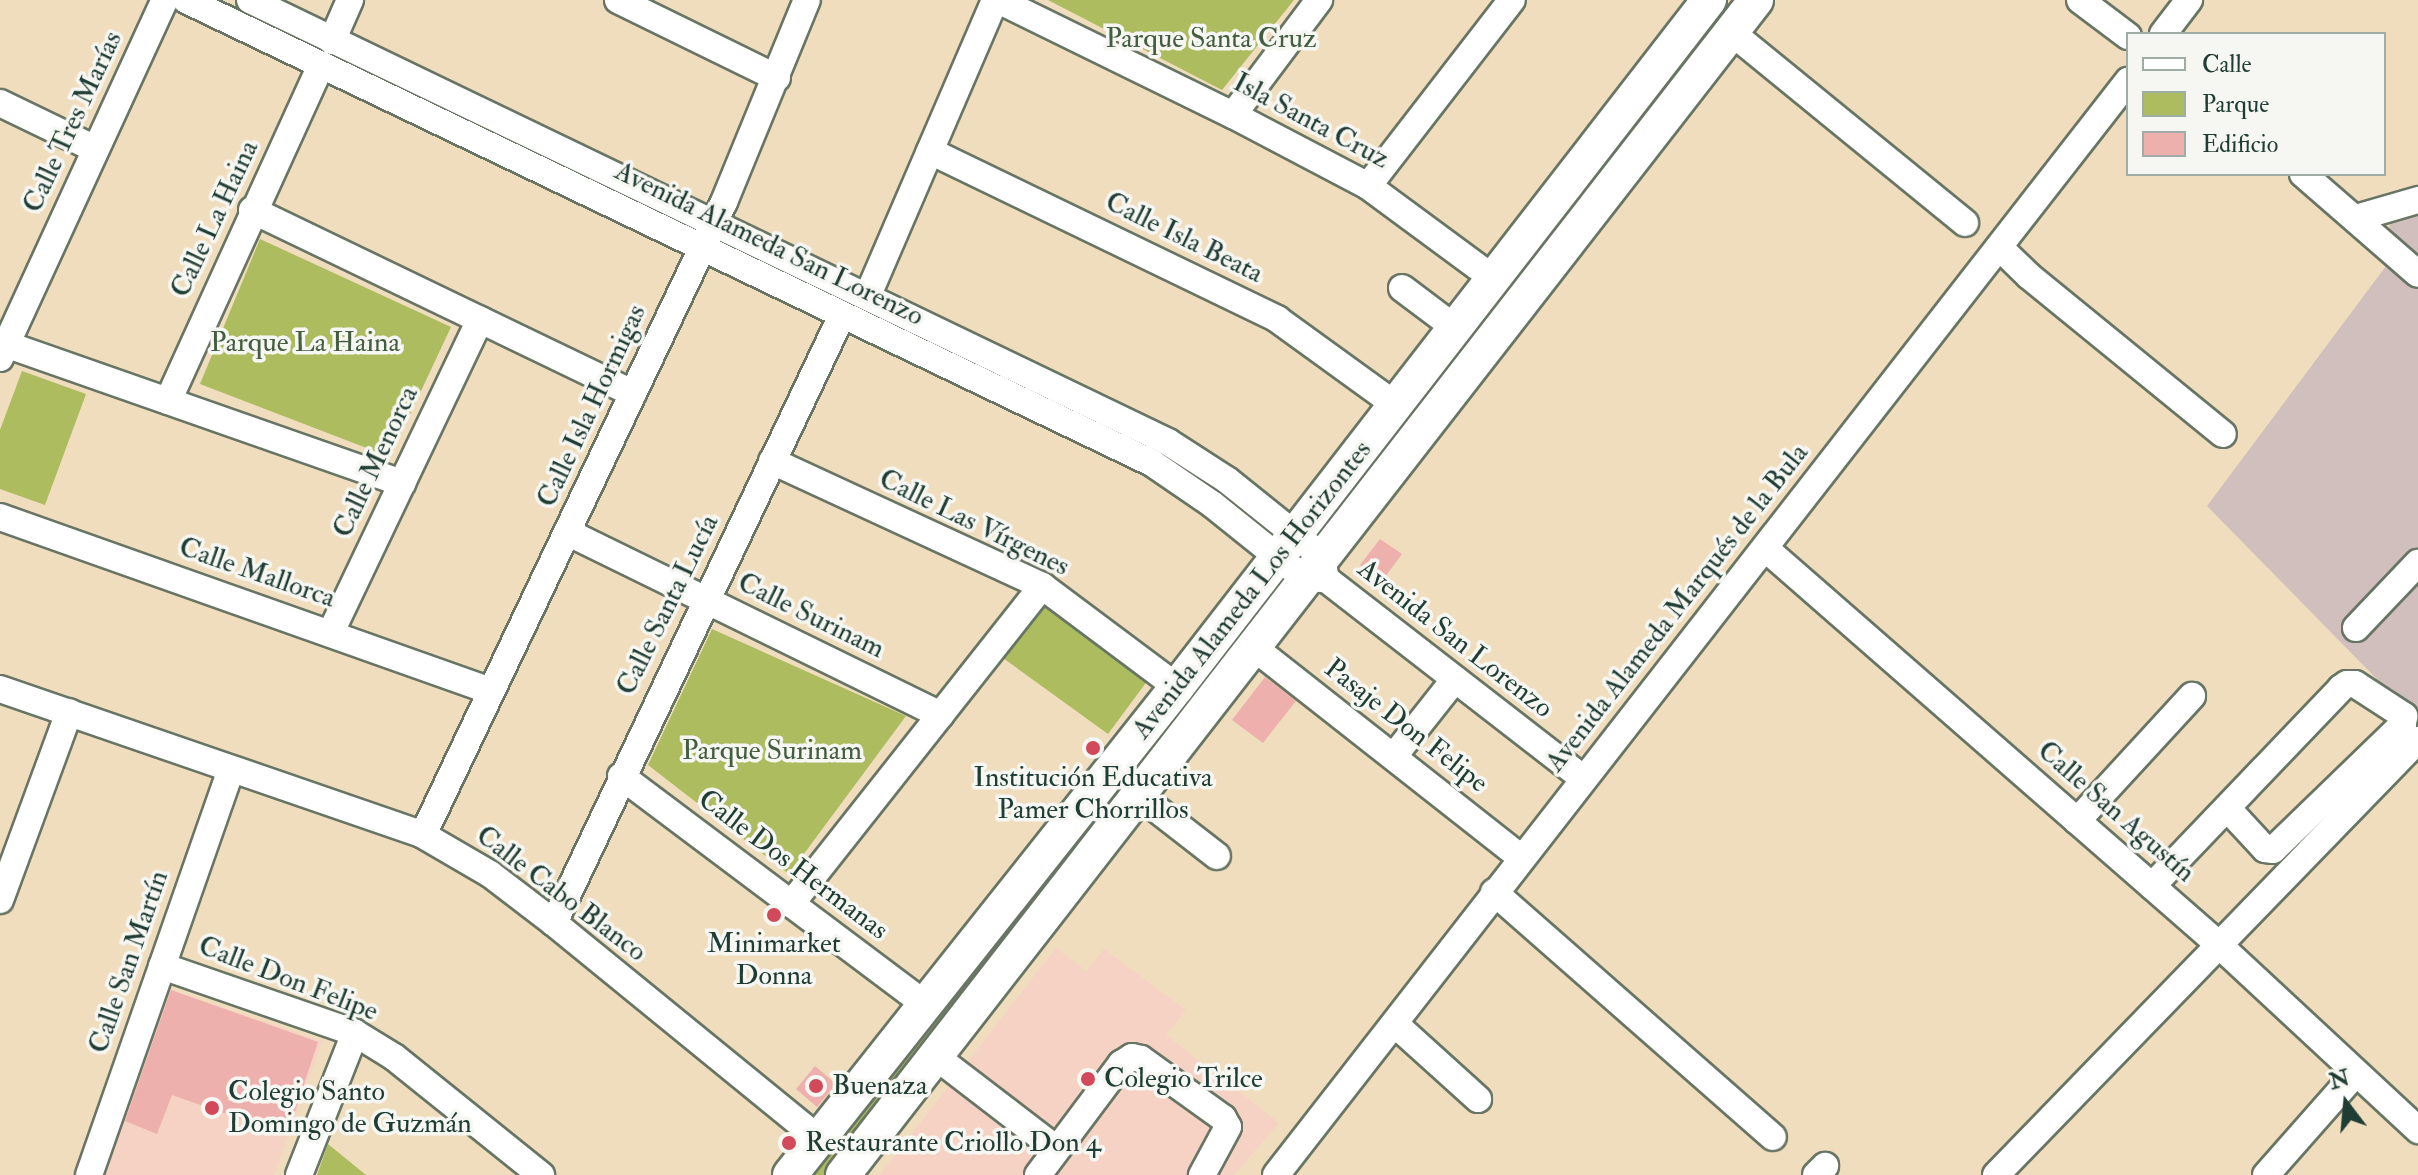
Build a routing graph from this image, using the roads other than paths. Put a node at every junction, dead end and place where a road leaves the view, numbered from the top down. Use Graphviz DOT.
graph roads {
  1 [pos="165,0"];
  2 [pos="186,0"];
  3 [pos="250,0"];
  4 [pos="350,0"];
  5 [pos="618,0"];
  6 [pos="807,0"];
  7 [pos="997,0"];
  8 [pos="1319,0"];
  9 [pos="1512,0"];
  10 [pos="1709,0"];
  11 [pos="1756,0"];
  12 [pos="2080,0"];
  13 [pos="2189,0"];
  14 [pos="1731,32"];
  15 [pos="2165,32"];
  16 [pos="2126,34"];
  17 [pos="332,41"];
  18 [pos="321,65"];
  19 [pos="777,78"];
  20 [pos="2126,84"];
  21 [pos="0,103"];
  22 [pos="1233,115"];
  23 [pos="95,149"];
  24 [pos="930,151"];
  25 [pos="2305,176"];
  26 [pos="1368,186"];
  27 [pos="2418,200"];
  28 [pos="252,210"];
  29 [pos="2356,218"];
  30 [pos="1965,223"];
  31 [pos="708,236"];
  32 [pos="1999,247"];
  33 [pos="2418,274"];
  34 [pos="1493,278"];
  35 [pos="1402,288"];
  36 [pos="868,295"];
  37 [pos="842,315"];
  38 [pos="480,320"];
  39 [pos="1455,328"];
  40 [pos="3,351"];
  41 [pos="633,393"];
  42 [pos="168,401"];
  43 [pos="1396,405"];
  44 [pos="2223,434"];
  45 [pos="772,461"];
  46 [pos="402,483"];
  47 [pos="0,517"];
  48 [pos="567,532"];
  49 [pos="1287,546"];
  50 [pos="1766,549"];
  51 [pos="2418,563"];
  52 [pos="1317,571"];
  53 [pos="1042,586"];
  54 [pos="706,600"];
  55 [pos="2356,628"];
  56 [pos="331,632"];
  57 [pos="1252,646"];
  58 [pos="1455,679"];
  59 [pos="1177,687"];
  60 [pos="0,689"];
  61 [pos="491,691"];
  62 [pos="2192,696"];
  63 [pos="69,712"];
  64 [pos="941,715"];
  65 [pos="2418,740"];
  66 [pos="1394,756"];
  67 [pos="231,770"];
  68 [pos="621,776"];
  69 [pos="1584,779"];
  70 [pos="1137,794"];
  71 [pos="2227,808"];
  72 [pos="2077,821"];
  73 [pos="423,835"];
  74 [pos="1217,856"];
  75 [pos="1520,857"];
  76 [pos="2152,886"];
  77 [pos="2,887"];
  78 [pos="1494,892"];
  79 [pos="791,904"];
  80 [pos="554,923"];
  81 [pos="2217,943"];
  82 [pos="162,966"];
  83 [pos="926,1005"];
  84 [pos="1395,1024"];
  85 [pos="355,1033"];
  86 [pos="935,1056"];
  87 [pos="2356,1073"];
  88 [pos="1478,1099"];
  89 [pos="2418,1130"];
  90 [pos="1773,1137"];
  91 [pos="819,1139"];
  92 [pos="1056,1149"];
  93 [pos="89,1175"];
  94 [pos="299,1175"];
  95 [pos="541,1175"];
  96 [pos="790,1175"];
  97 [pos="843,1175"];
  98 [pos="1038,1175"];
  99 [pos="1202,1175"];
  100 [pos="1276,1175"];
  101 [pos="1996,1175"];
  102 [pos="2266,1175"];
  1 -- 23 [label="street, Calle Tres Marías"];
  2 -- 18 [label="street, Avenida Alameda San Lorenzo"];
  3 -- 17 [label="street, Avenida Alameda San Lorenzo"];
  4 -- 17 [label="street"];
  5 -- 19 [label="street"];
  6 -- 19 [label="street, Calle Isla Hormigas"];
  7 -- 22 [label="street, Isla Santa Cruz"];
  7 -- 24 [label="street"];
  8 -- 22 [label="street"];
  9 -- 26 [label="street"];
  10 -- 34 [label="main road, Avenida Alameda Los Horizontes"];
  11 -- 14 [label="main road, Avenida Alameda Los Horizontes"];
  12 -- 16 [label="street"];
  13 -- 15 [label="street"];
  14 -- 30 [label="street"];
  14 -- 52 [label="main road, Avenida Alameda Los Horizontes"];
  17 -- 31 [label="street, Avenida Alameda San Lorenzo"];
  18 -- 28 [label="street, Calle La Haina"];
  18 -- 31 [label="street, Avenida Alameda San Lorenzo"];
  19 -- 31 [label="street, Calle Isla Hormigas"];
  20 -- 32 [label="street, Avenida Alameda Marqués de la Bula"];
  21 -- 23 [label="street"];
  22 -- 26 [label="street, Isla Santa Cruz"];
  23 -- 40 [label="street, Calle Tres Marías"];
  24 -- 36 [label="street"];
  24 -- 43 [label="street, Calle Isla Beata"];
  25 -- 29 [label="street"];
  26 -- 34 [label="street, Isla Santa Cruz"];
  27 -- 29 [label="street"];
  28 -- 38 [label="street"];
  28 -- 42 [label="street, Calle La Haina"];
  29 -- 33 [label="street"];
  31 -- 36 [label="street, Avenida Alameda San Lorenzo"];
  31 -- 37 [label="street, Avenida Alameda San Lorenzo"];
  31 -- 41 [label="street, Calle Isla Hormigas"];
  32 -- 44 [label="street"];
  32 -- 50 [label="street, Avenida Alameda Marqués de la Bula"];
  34 -- 39 [label="main road, Avenida Alameda Los Horizontes"];
  35 -- 39 [label="street"];
  36 -- 49 [label="street, Avenida Alameda San Lorenzo"];
  37 -- 45 [label="street, Calle Santa Lucía"];
  37 -- 49 [label="street, Avenida Alameda San Lorenzo"];
  38 -- 41 [label="street"];
  38 -- 46 [label="street, Calle Menorca"];
  39 -- 43 [label="main road, Avenida Alameda Los Horizontes"];
  40 -- 42 [label="street"];
  41 -- 48 [label="street, Calle Isla Hormigas"];
  42 -- 46 [label="street"];
  43 -- 49 [label="main road, Avenida Alameda Los Horizontes"];
  45 -- 53 [label="street, Calle Las Vírgenes"];
  45 -- 54 [label="street, Calle Santa Lucía"];
  46 -- 56 [label="street, Calle Menorca"];
  47 -- 56 [label="street, Calle Mallorca"];
  48 -- 54 [label="street, Calle Surinam"];
  48 -- 61 [label="street, Calle Isla Hormigas"];
  49 -- 52 [label="street, Avenida Alameda San Lorenzo"];
  49 -- 59 [label="main road, Avenida Alameda Los Horizontes"];
  50 -- 69 [label="street, Avenida Alameda Marqués de la Bula"];
  50 -- 72 [label="street, Calle San Agustín"];
  51 -- 55 [label="street"];
  52 -- 57 [label="main road, Avenida Alameda Los Horizontes"];
  52 -- 58 [label="street, Avenida San Lorenzo"];
  53 -- 59 [label="street, Calle Las Vírgenes"];
  53 -- 64 [label="street"];
  54 -- 64 [label="street, Calle Surinam"];
  54 -- 68 [label="street, Calle Santa Lucía"];
  56 -- 61 [label="street, Calle Mallorca"];
  57 -- 66 [label="street, Pasaje Don Felipe"];
  57 -- 70 [label="main road, Avenida Alameda Los Horizontes"];
  58 -- 66 [label="street"];
  58 -- 69 [label="street, Avenida San Lorenzo"];
  59 -- 83 [label="main road, Avenida Alameda Los Horizontes"];
  60 -- 63 [label="street, Calle Cabo Blanco"];
  61 -- 73 [label="street, Calle Isla Hormigas"];
  62 -- 72 [label="street"];
  63 -- 67 [label="street, Calle Cabo Blanco"];
  63 -- 77 [label="street"];
  64 -- 79 [label="street"];
  65 -- 81 [label="street"];
  66 -- 75 [label="street, Pasaje Don Felipe"];
  67 -- 73 [label="street, Calle Cabo Blanco"];
  67 -- 82 [label="street, Calle San Martín"];
  68 -- 79 [label="street, Calle Dos Hermanas"];
  68 -- 80 [label="street, Calle Santa Lucía"];
  69 -- 75 [label="street, Avenida Alameda Marqués de la Bula"];
  70 -- 74 [label="street"];
  70 -- 86 [label="main road, Avenida Alameda Los Horizontes"];
  71 -- 71 [label="street"];
  71 -- 76 [label="street"];
  72 -- 76 [label="street, Calle San Agustín"];
  73 -- 80 [label="street, Calle Cabo Blanco"];
  75 -- 78 [label="street, Avenida Alameda Marqués de la Bula"];
  76 -- 81 [label="street, Calle San Agustín"];
  78 -- 84 [label="street, Avenida Alameda Marqués de la Bula"];
  78 -- 90 [label="street"];
  79 -- 83 [label="street, Calle Dos Hermanas"];
  80 -- 91 [label="street, Calle Cabo Blanco"];
  81 -- 87 [label="street, Calle San Agustín"];
  81 -- 101 [label="street"];
  82 -- 85 [label="street, Calle Don Felipe"];
  82 -- 93 [label="street, Calle San Martín"];
  83 -- 91 [label="main road, Avenida Alameda Los Horizontes"];
  84 -- 88 [label="street"];
  84 -- 100 [label="street, Avenida Alameda Marqués de la Bula"];
  85 -- 94 [label="street"];
  85 -- 95 [label="street, Calle Don Felipe"];
  86 -- 92 [label="street"];
  86 -- 97 [label="main road, Avenida Alameda Los Horizontes"];
  87 -- 89 [label="street, Calle San Agustín"];
  87 -- 102 [label="street"];
  91 -- 96 [label="main road, Avenida Alameda Los Horizontes"];
  92 -- 98 [label="street"];
  92 -- 99 [label="street"];
}
